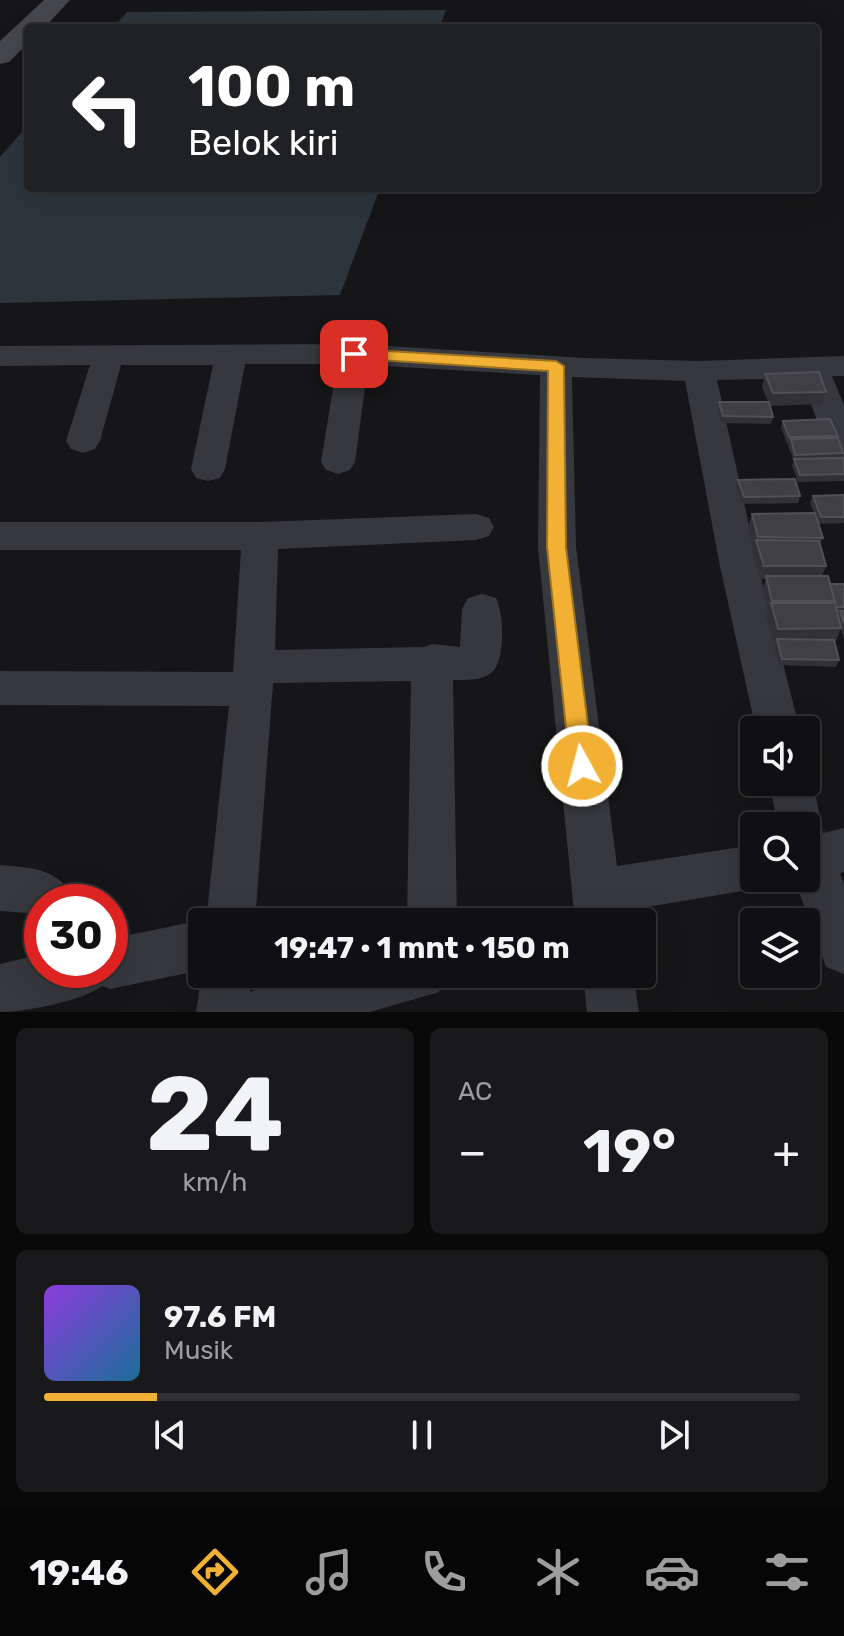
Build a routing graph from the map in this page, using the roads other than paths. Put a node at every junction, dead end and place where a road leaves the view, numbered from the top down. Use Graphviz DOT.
graph roads {
  1 [pos="58,0"];
  2 [pos="32,24"];
  3 [pos="24,32"];
  4 [pos="0,56"];
  5 [pos="354,354"];
  6 [pos="0,356"];
  7 [pos="231,356"];
  8 [pos="108,357"];
  9 [pos="556,366"];
  10 [pos="828,367"];
  11 [pos="699,371"];
  12 [pos="83,441"];
  13 [pos="844,447"];
  14 [pos="338,462"];
  15 [pos="208,469"];
  16 [pos="476,527"];
  17 [pos="0,536"];
  18 [pos="260,536"];
  19 [pos="482,609"];
  20 [pos="432,661"];
  21 [pos="253,678"];
  22 [pos="0,688"];
  23 [pos="775,716"];
  24 [pos="740,871"];
  25 [pos="820,871"];
  26 [pos="0,888"];
  27 [pos="24,890"];
  28 [pos="598,907"];
  29 [pos="231,908"];
  30 [pos="432,908"];
  31 [pos="188,948"];
  32 [pos="844,949"];
  33 [pos="128,960"];
  34 [pos="225,988"];
  35 [pos="364,988"];
  36 [pos="610,988"];
  37 [pos="222,1012"];
  38 [pos="265,1012"];
  39 [pos="613,1012"];
  1 -- 2 [label="street"];
  3 -- 4 [label="street"];
  5 -- 7 [label="street"];
  5 -- 9 [label="street"];
  5 -- 14 [label="street"];
  6 -- 8 [label="street"];
  7 -- 8 [label="street"];
  7 -- 15 [label="street"];
  8 -- 12 [label="street"];
  9 -- 11 [label="street"];
  9 -- 28 [label="street"];
  10 -- 11 [label="street"];
  10 -- 13 [label="street"];
  11 -- 23 [label="street"];
  16 -- 18 [label="street"];
  17 -- 18 [label="street"];
  18 -- 21 [label="street"];
  19 -- 20 [label="street"];
  20 -- 21 [label="street"];
  20 -- 30 [label="street"];
  21 -- 22 [label="street"];
  21 -- 29 [label="street"];
  24 -- 28 [label="street"];
  25 -- 32 [label="street"];
  26 -- 27 [label="street"];
  31 -- 33 [label="street"];
  34 -- 37 [label="street"];
  35 -- 38 [label="street"];
  36 -- 39 [label="street"];
}
